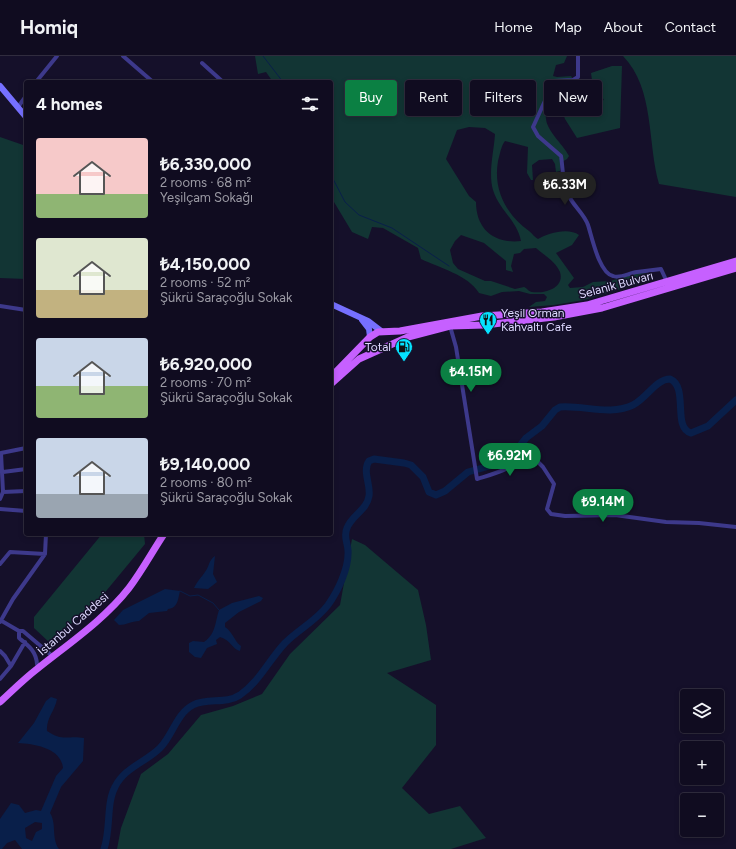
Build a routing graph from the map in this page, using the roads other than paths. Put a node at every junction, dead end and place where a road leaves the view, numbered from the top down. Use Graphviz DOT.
graph roads {
  1 [pos="57,56"];
  2 [pos="123,56"];
  3 [pos="578,56"];
  4 [pos="202,63"];
  5 [pos="38,80"];
  6 [pos="151,80"];
  7 [pos="221,80"];
  8 [pos="0,86"];
  9 [pos="24,99"];
  10 [pos="18,107"];
  11 [pos="24,114"];
  12 [pos="736,261"];
  13 [pos="736,268"];
  14 [pos="667,283"];
  15 [pos="333,305"];
  16 [pos="0,306"];
  17 [pos="24,310"];
  18 [pos="359,318"];
  19 [pos="450,326"];
  20 [pos="381,331"];
  21 [pos="370,337"];
  22 [pos="386,346"];
  23 [pos="375,351"];
  24 [pos="333,375"];
  25 [pos="333,382"];
  26 [pos="24,448"];
  27 [pos="24,470"];
  28 [pos="3,472"];
  29 [pos="24,491"];
  30 [pos="3,492"];
  31 [pos="0,499"];
  32 [pos="0,509"];
  33 [pos="24,511"];
  34 [pos="736,527"];
  35 [pos="46,536"];
  36 [pos="161,536"];
  37 [pos="45,554"];
  38 [pos="0,564"];
  39 [pos="0,621"];
  40 [pos="19,632"];
  41 [pos="25,642"];
  42 [pos="0,651"];
  43 [pos="51,656"];
  44 [pos="37,664"];
  45 [pos="11,666"];
  46 [pos="0,679"];
  47 [pos="0,696"];
  48 [pos="0,702"];
  1 -- 5 [label="street"];
  2 -- 6 [label="street"];
  3 -- 14 [label="street"];
  4 -- 7 [label="street"];
  8 -- 10 [label="street"];
  9 -- 10 [label="street"];
  10 -- 11 [label="street"];
  12 -- 14 [label="main road, Selanik Bulvarı"];
  13 -- 19 [label="main road, Selanik Bulvarı"];
  14 -- 20 [label="main road, Selanik Bulvarı"];
  15 -- 18 [label="street"];
  16 -- 17 [label="street"];
  18 -- 20 [label="street"];
  18 -- 21 [label="street"];
  19 -- 22 [label="main road, Selanik Bulvarı"];
  19 -- 34 [label="street"];
  20 -- 21 [label="main road"];
  20 -- 22 [label="main road"];
  21 -- 23 [label="main road"];
  21 -- 24 [label="main road"];
  22 -- 23 [label="main road"];
  23 -- 25 [label="main road"];
  26 -- 28 [label="street"];
  27 -- 28 [label="street"];
  28 -- 30 [label="street"];
  29 -- 30 [label="street"];
  30 -- 31 [label="street"];
  32 -- 33 [label="street"];
  35 -- 37 [label="street"];
  36 -- 43 [label="main road, İstanbul Caddesi"];
  37 -- 38 [label="street"];
  37 -- 39 [label="street"];
  39 -- 40 [label="street"];
  40 -- 41 [label="street"];
  40 -- 43 [label="street"];
  41 -- 44 [label="street"];
  41 -- 45 [label="street"];
  42 -- 45 [label="street"];
  43 -- 44 [label="main road, İstanbul Caddesi"];
  43 -- 48 [label="main road, İstanbul Caddesi"];
  44 -- 47 [label="main road, İstanbul Caddesi"];
  45 -- 46 [label="street"];
}
